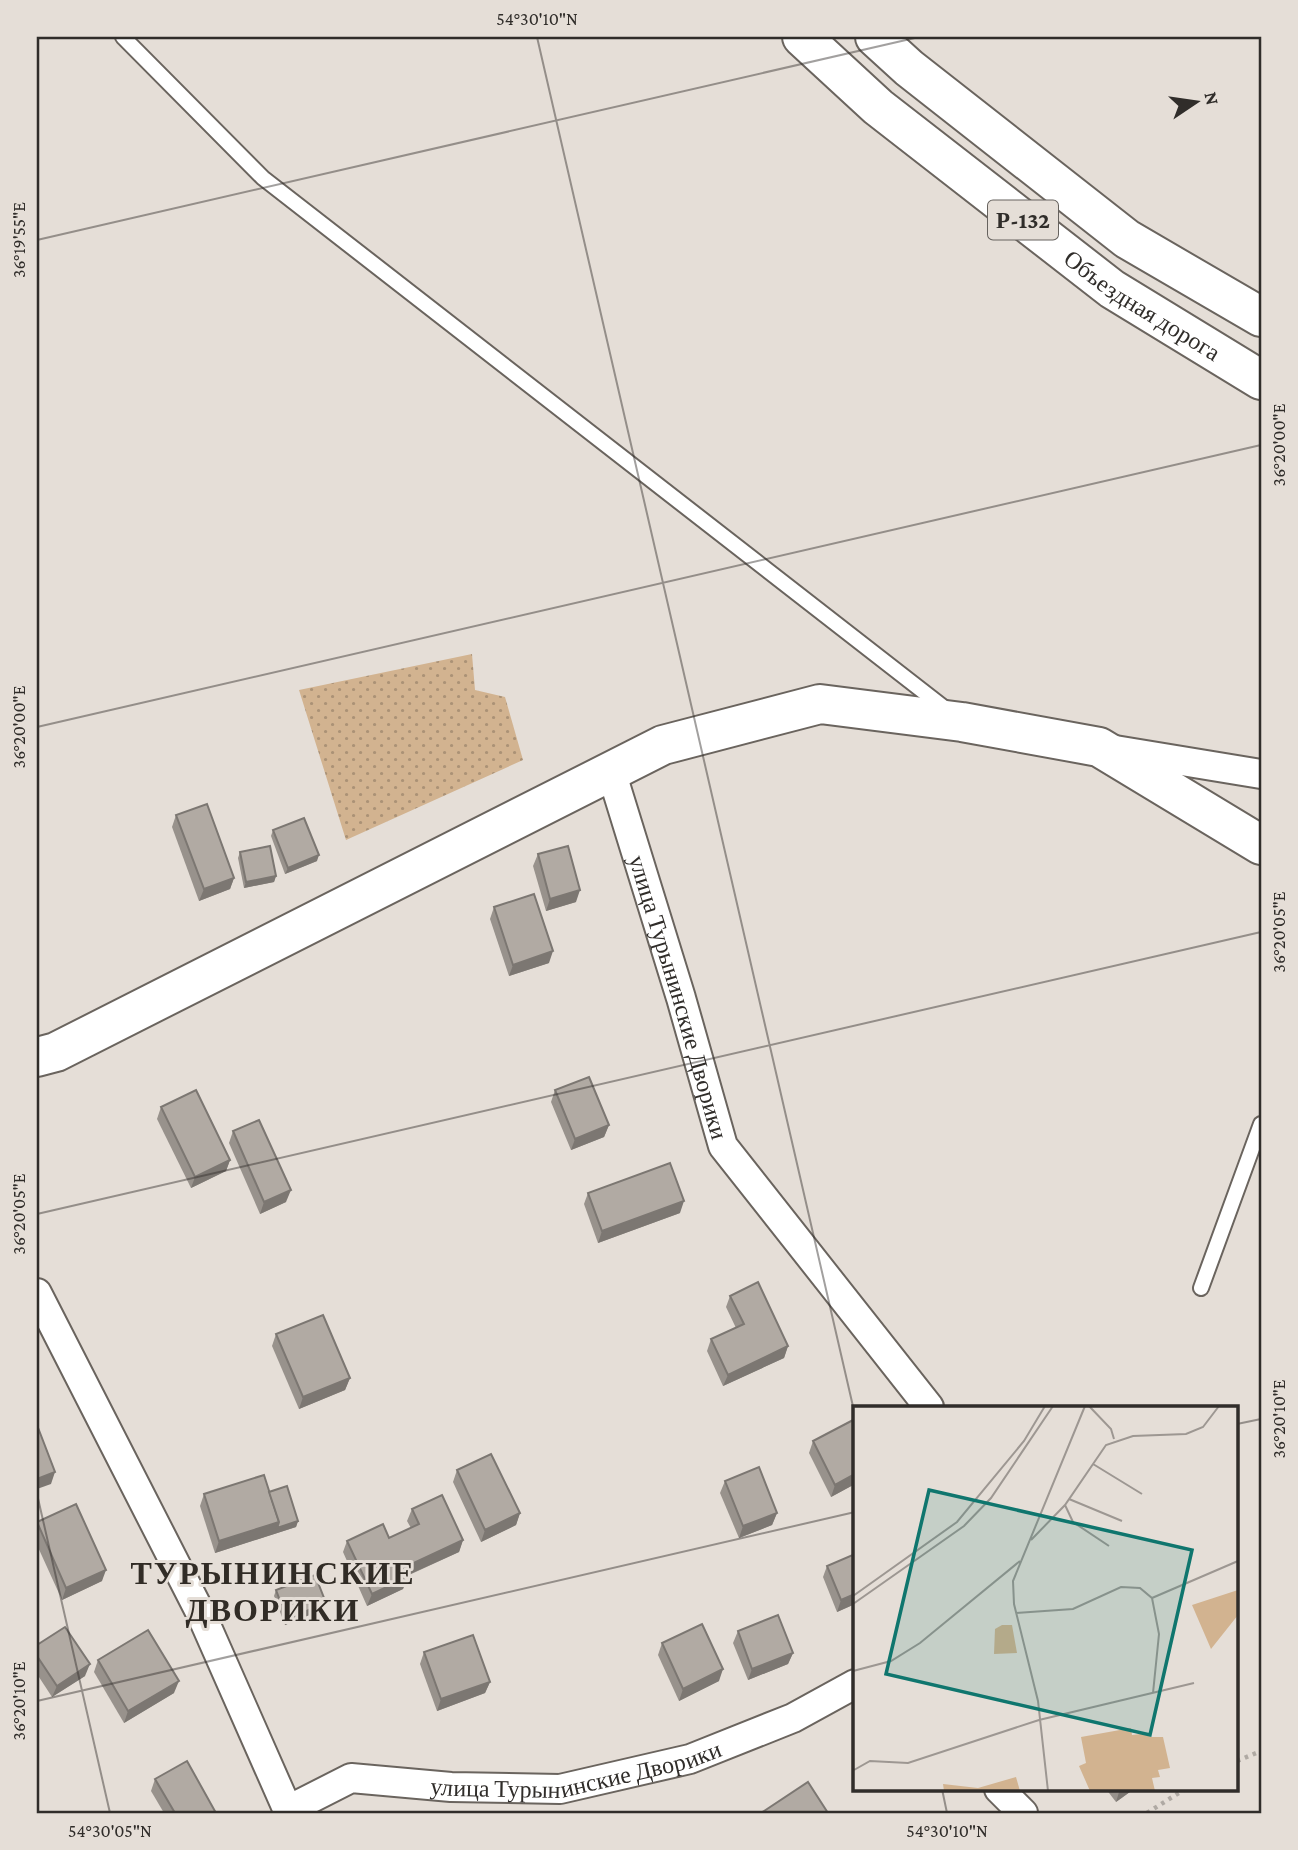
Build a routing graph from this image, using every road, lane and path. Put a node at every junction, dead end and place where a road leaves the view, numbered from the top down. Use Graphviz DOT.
graph roads {
  1 [pos="123,37"];
  2 [pos="802,37"];
  3 [pos="875,37"];
  4 [pos="1261,317"];
  5 [pos="1261,380"];
  6 [pos="962,722"];
  7 [pos="1099,747"];
  8 [pos="611,771"];
  9 [pos="1261,774"];
  10 [pos="1261,845"];
  11 [pos="37,1057"];
  12 [pos="1261,1124"];
  13 [pos="1201,1288"];
  14 [pos="37,1293"];
  15 [pos="928,1406"];
  16 [pos="853,1685"];
  17 [pos="1261,1751"];
  18 [pos="1238,1761"];
  19 [pos="1000,1790"];
  20 [pos="1183,1790"];
  21 [pos="289,1812"];
  22 [pos="1023,1813"];
  23 [pos="1147,1813"];
  1 -- 6 [label="lane"];
  2 -- 5 [label="main road, Объездная дорога / Р-132"];
  3 -- 4 [label="main road, Объездная дорога / Р-132"];
  6 -- 7 [label="main road"];
  6 -- 8 [label="main road"];
  7 -- 9 [label="street"];
  7 -- 10 [label="main road"];
  8 -- 11 [label="main road"];
  8 -- 15 [label="street, улица Турынинские Дворики"];
  12 -- 13 [label="lane"];
  14 -- 21 [label="street, улица Турынинские Дворики"];
  16 -- 21 [label="street, улица Турынинские Дворики"];
  17 -- 18 [label="path"];
  19 -- 22 [label="street"];
  20 -- 23 [label="path"];
}
